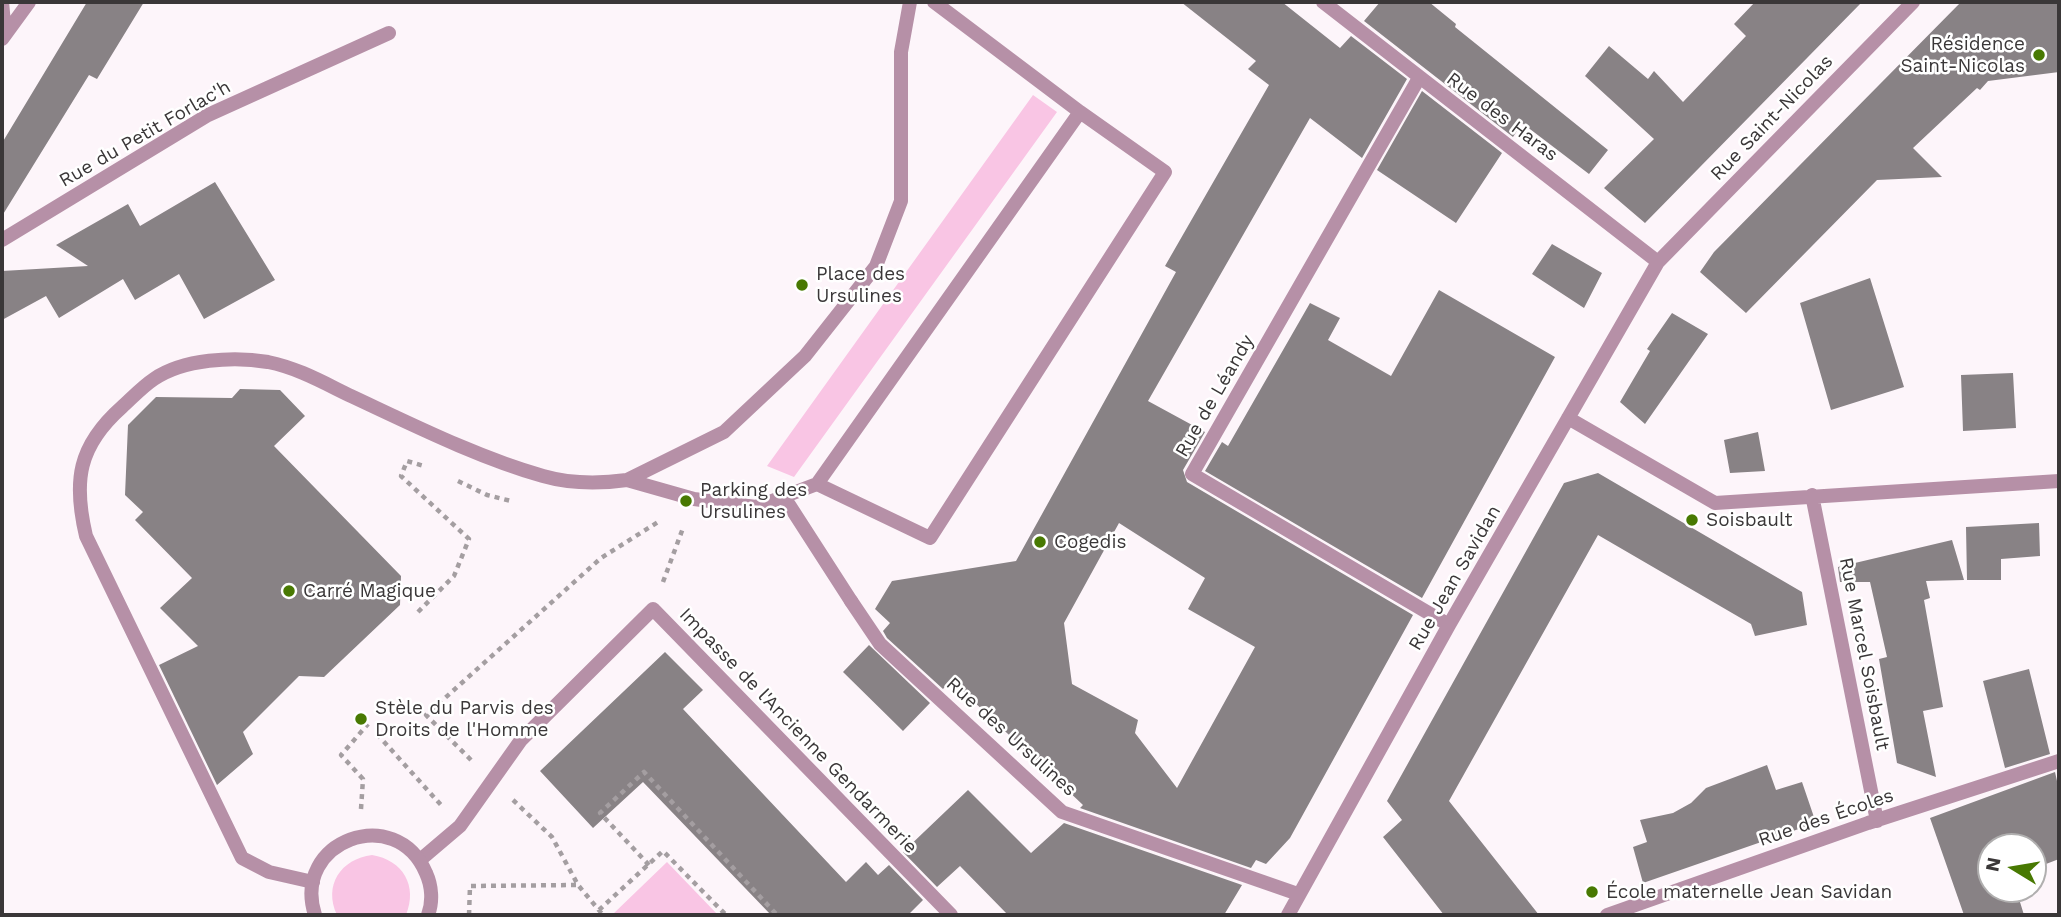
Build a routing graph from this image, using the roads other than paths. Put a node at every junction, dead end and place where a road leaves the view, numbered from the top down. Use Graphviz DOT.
graph roads {
  1 [pos="2,2"];
  2 [pos="29,2"];
  3 [pos="910,2"];
  4 [pos="934,2"];
  5 [pos="1323,2"];
  6 [pos="1913,2"];
  7 [pos="389,33"];
  8 [pos="4,37"];
  9 [pos="1419,78"];
  10 [pos="1080,112"];
  11 [pos="2,240"];
  12 [pos="1658,262"];
  13 [pos="1568,418"];
  14 [pos="627,481"];
  15 [pos="2059,481"];
  16 [pos="817,484"];
  17 [pos="1812,495"];
  18 [pos="784,497"];
  19 [pos="1449,625"];
  20 [pos="2059,761"];
  21 [pos="1877,821"];
  22 [pos="420,860"];
  23 [pos="313,882"];
  24 [pos="1298,894"];
  25 [pos="314,915"];
  26 [pos="428,915"];
  27 [pos="951,915"];
  28 [pos="1288,915"];
  29 [pos="1607,915"];
  1 -- 8 [label="street"];
  2 -- 8 [label="street"];
  3 -- 14 [label="street"];
  4 -- 10 [label="street"];
  5 -- 9 [label="street, Rue des Haras"];
  6 -- 12 [label="street, Rue Saint-Nicolas"];
  7 -- 11 [label="street, Rue du Petit Forlac'h"];
  9 -- 12 [label="street, Rue des Haras"];
  9 -- 19 [label="street, Rue de Léandy"];
  10 -- 16 [label="street"];
  10 -- 16 [label="street"];
  12 -- 13 [label="street, Rue Jean Savidan"];
  13 -- 17 [label="street"];
  13 -- 19 [label="street, Rue Jean Savidan"];
  14 -- 18 [label="street"];
  14 -- 23 [label="street"];
  15 -- 17 [label="street"];
  16 -- 18 [label="street"];
  17 -- 21 [label="street, Rue Marcel Soisbault"];
  18 -- 24 [label="street, Rue des Ursulines"];
  19 -- 24 [label="street, Rue Jean Savidan"];
  20 -- 21 [label="street, Rue des Écoles"];
  21 -- 29 [label="street, Rue des Écoles"];
  22 -- 23 [label="street"];
  22 -- 26 [label="street"];
  22 -- 27 [label="street, Impasse de l'Ancienne Gendarmerie"];
  23 -- 25 [label="street"];
  24 -- 28 [label="street, Rue Jean Savidan"];
}
